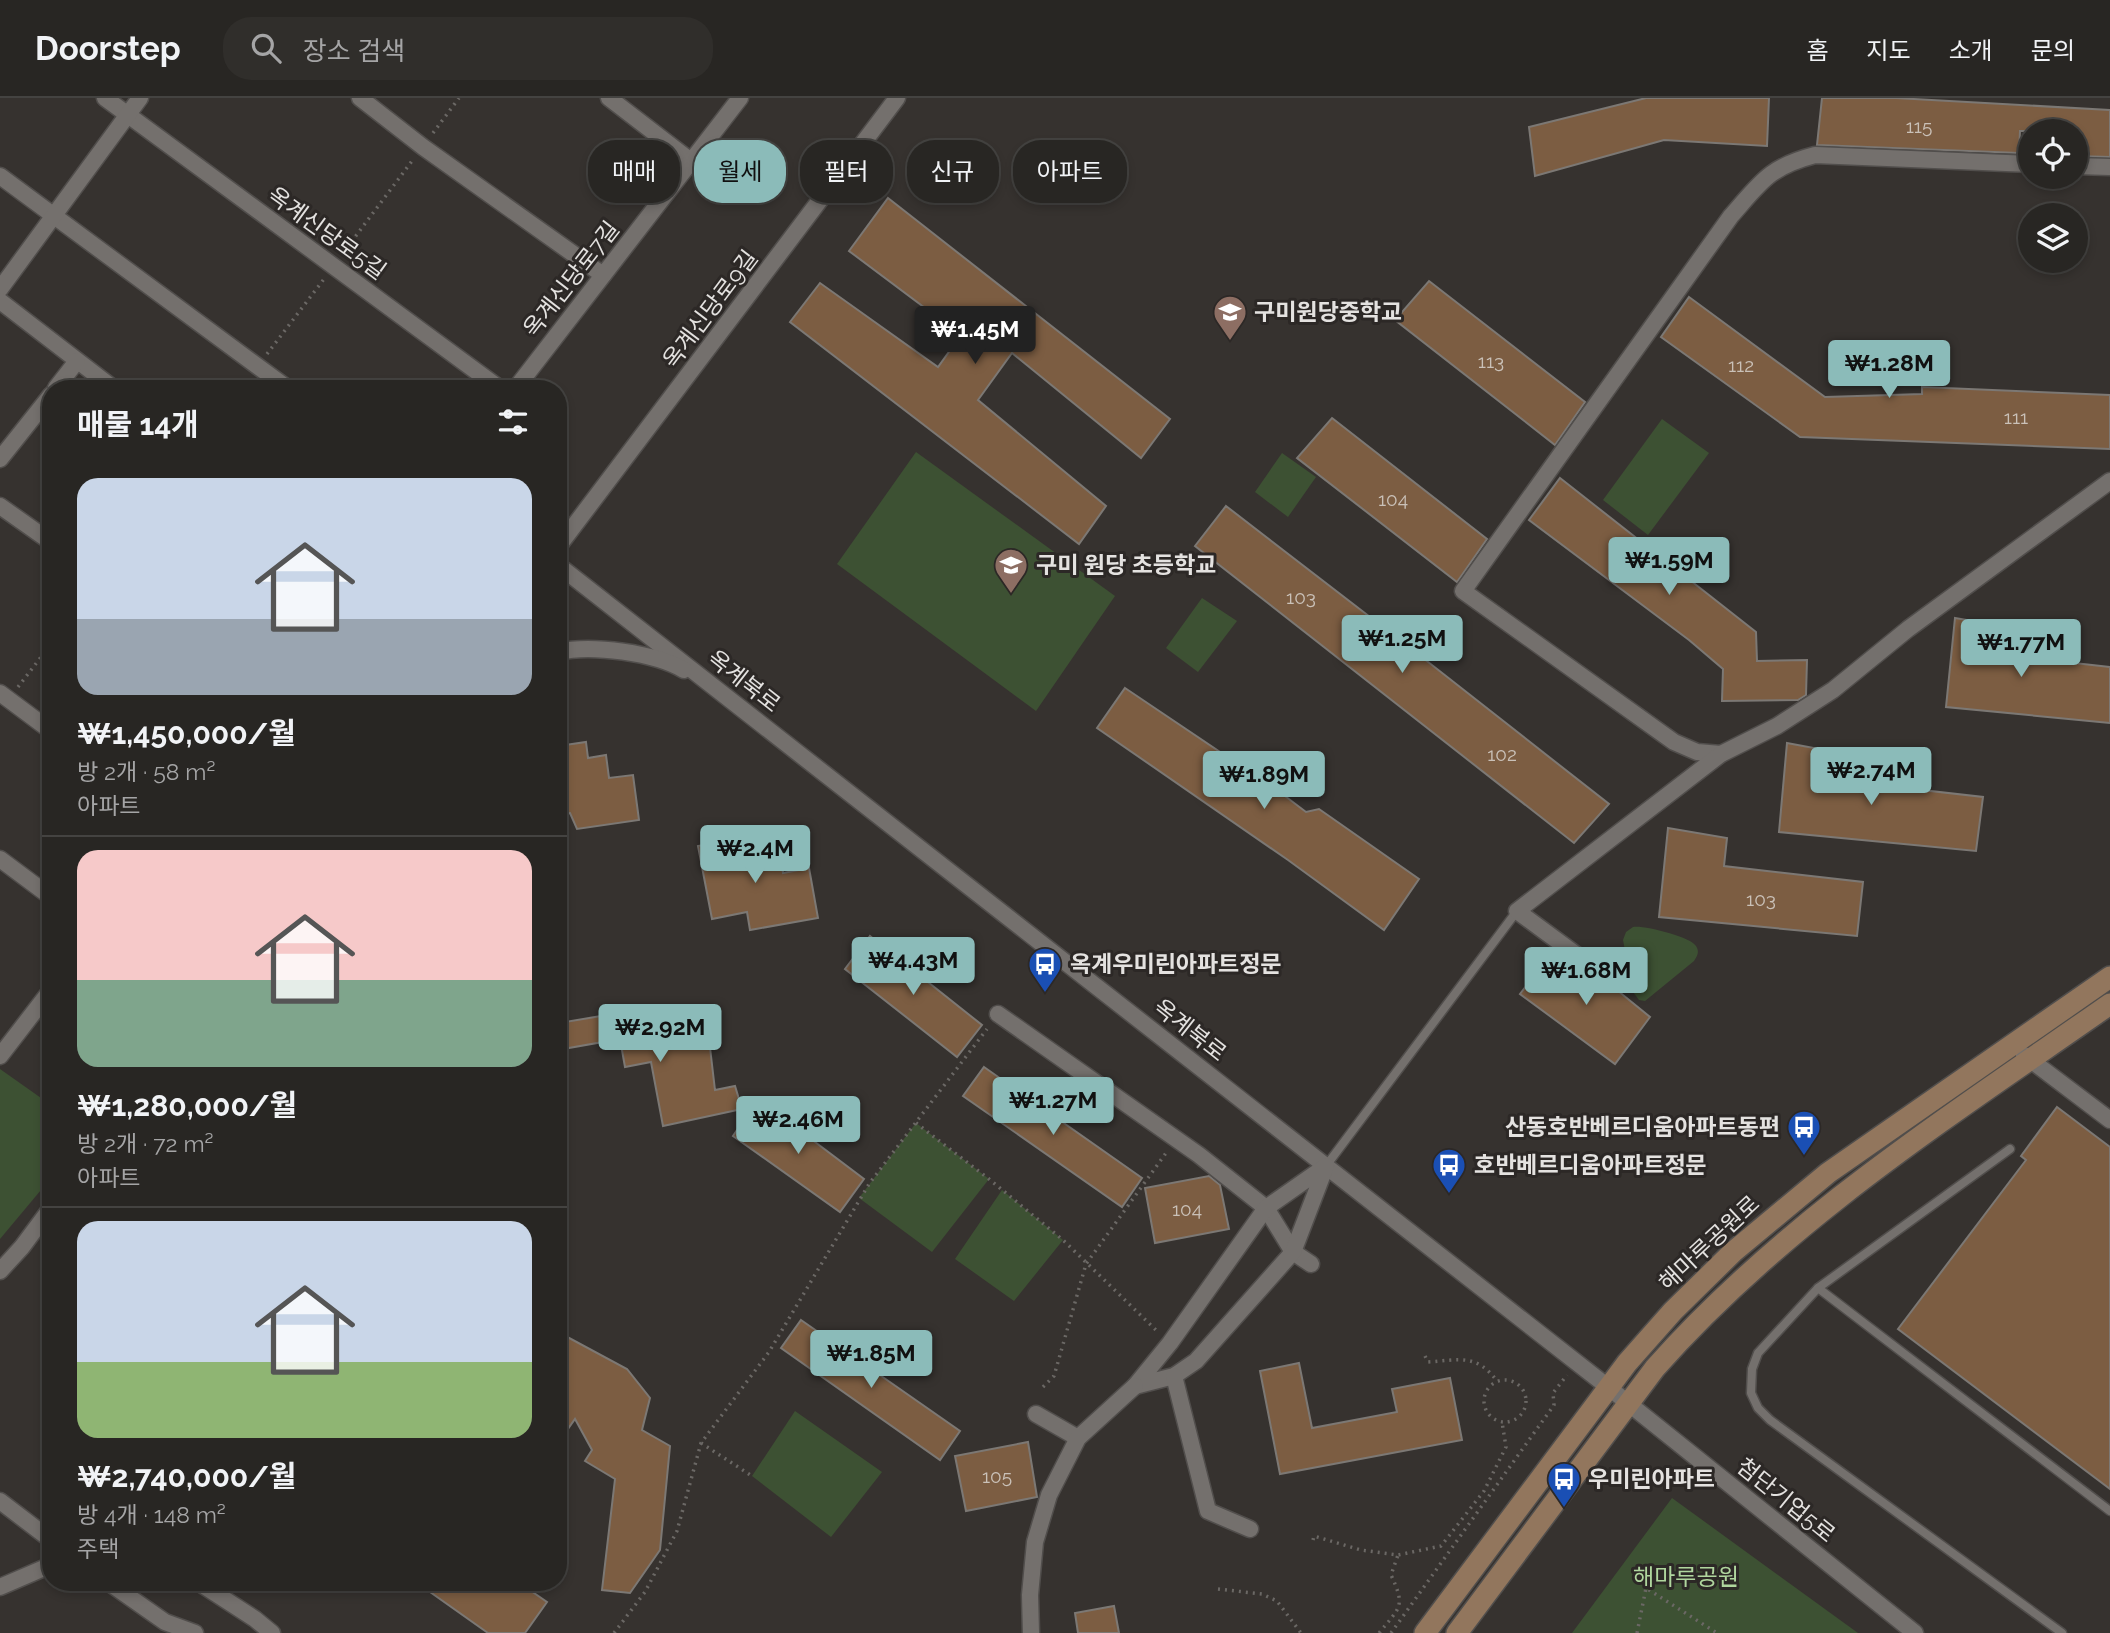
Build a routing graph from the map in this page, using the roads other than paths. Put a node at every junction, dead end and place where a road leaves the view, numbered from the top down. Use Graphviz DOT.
graph roads {
  1 [pos="105,98"];
  2 [pos="140,98"];
  3 [pos="360,98"];
  4 [pos="609,98"];
  5 [pos="740,98"];
  6 [pos="897,98"];
  7 [pos="127,114"];
  8 [pos="691,162"];
  9 [pos="2018,163"];
  10 [pos="2088,166"];
  11 [pos="2110,167"];
  12 [pos="0,176"];
  13 [pos="51,216"];
  14 [pos="603,275"];
  15 [pos="0,289"];
  16 [pos="0,301"];
  17 [pos="77,361"];
  18 [pos="62,380"];
  19 [pos="102,380"];
  20 [pos="275,380"];
  21 [pos="488,380"];
  22 [pos="522,380"];
  23 [pos="42,406"];
  24 [pos="0,459"];
  25 [pos="2110,481"];
  26 [pos="0,506"];
  27 [pos="567,535"];
  28 [pos="42,536"];
  29 [pos="567,572"];
  30 [pos="567,651"];
  31 [pos="717,688"];
  32 [pos="4,696"];
  33 [pos="42,724"];
  34 [pos="1721,754"];
  35 [pos="0,859"];
  36 [pos="42,890"];
  37 [pos="1517,911"];
  38 [pos="2110,977"];
  39 [pos="1605,978"];
  40 [pos="42,1002"];
  41 [pos="2110,1004"];
  42 [pos="998,1014"];
  43 [pos="2011,1045"];
  44 [pos="0,1056"];
  45 [pos="2031,1060"];
  46 [pos="2110,1120"];
  47 [pos="2010,1149"];
  48 [pos="1326,1166"];
  49 [pos="1266,1208"];
  50 [pos="42,1220"];
  51 [pos="1293,1252"];
  52 [pos="1311,1264"];
  53 [pos="0,1271"];
  54 [pos="1818,1288"];
  55 [pos="1174,1376"];
  56 [pos="1135,1386"];
  57 [pos="1608,1387"];
  58 [pos="1628,1403"];
  59 [pos="1036,1414"];
  60 [pos="1078,1438"];
  61 [pos="0,1501"];
  62 [pos="2110,1511"];
  63 [pos="1250,1529"];
  64 [pos="42,1533"];
  65 [pos="42,1569"];
  66 [pos="0,1587"];
  67 [pos="121,1591"];
  68 [pos="212,1591"];
  69 [pos="195,1633"];
  70 [pos="272,1633"];
  71 [pos="1031,1633"];
  72 [pos="1425,1633"];
  73 [pos="1457,1633"];
  74 [pos="1915,1633"];
  75 [pos="2062,1633"];
  1 -- 7 [label="street, 옥계신당로5길"];
  2 -- 7 [label="street"];
  3 -- 14 [label="street"];
  4 -- 8 [label="street"];
  5 -- 8 [label="street, 옥계신당로7길"];
  6 -- 27 [label="street, 옥계신당로9길"];
  7 -- 13 [label="street"];
  7 -- 21 [label="street, 옥계신당로5길"];
  8 -- 14 [label="street, 옥계신당로7길"];
  9 -- 34 [label="street"];
  10 -- 11 [label="street"];
  12 -- 13 [label="street"];
  13 -- 15 [label="street"];
  13 -- 20 [label="street"];
  14 -- 22 [label="street, 옥계신당로7길"];
  16 -- 17 [label="street"];
  17 -- 18 [label="street"];
  17 -- 19 [label="street"];
  23 -- 24 [label="street"];
  25 -- 34 [label="street"];
  26 -- 28 [label="street"];
  29 -- 31 [label="street, 옥계북로"];
  30 -- 31 [label="street"];
  31 -- 48 [label="street, 옥계북로"];
  32 -- 33 [label="street"];
  34 -- 37 [label="street"];
  35 -- 36 [label="street"];
  37 -- 39 [label="street"];
  37 -- 48 [label="lane"];
  38 -- 43 [label="street, 해마루공원로"];
  40 -- 44 [label="street"];
  41 -- 45 [label="street, 해마루공원로"];
  42 -- 49 [label="street"];
  43 -- 45 [label="street"];
  43 -- 57 [label="street, 해마루공원로"];
  45 -- 46 [label="street"];
  45 -- 58 [label="street, 해마루공원로"];
  47 -- 54 [label="lane"];
  48 -- 49 [label="street"];
  48 -- 51 [label="street"];
  48 -- 57 [label="street, 옥계북로"];
  49 -- 51 [label="street"];
  49 -- 56 [label="street"];
  50 -- 53 [label="street"];
  51 -- 52 [label="street"];
  51 -- 55 [label="street"];
  54 -- 62 [label="lane"];
  54 -- 75 [label="lane"];
  55 -- 56 [label="street"];
  55 -- 63 [label="street"];
  56 -- 60 [label="street"];
  57 -- 58 [label="street, 옥계북로"];
  57 -- 72 [label="street, 해마루공원로"];
  58 -- 73 [label="street, 해마루공원로"];
  58 -- 74 [label="street, 첨단기업5로"];
  59 -- 60 [label="street"];
  60 -- 71 [label="street"];
  61 -- 64 [label="street"];
  65 -- 66 [label="street"];
  67 -- 69 [label="street"];
  68 -- 70 [label="street"];
}
